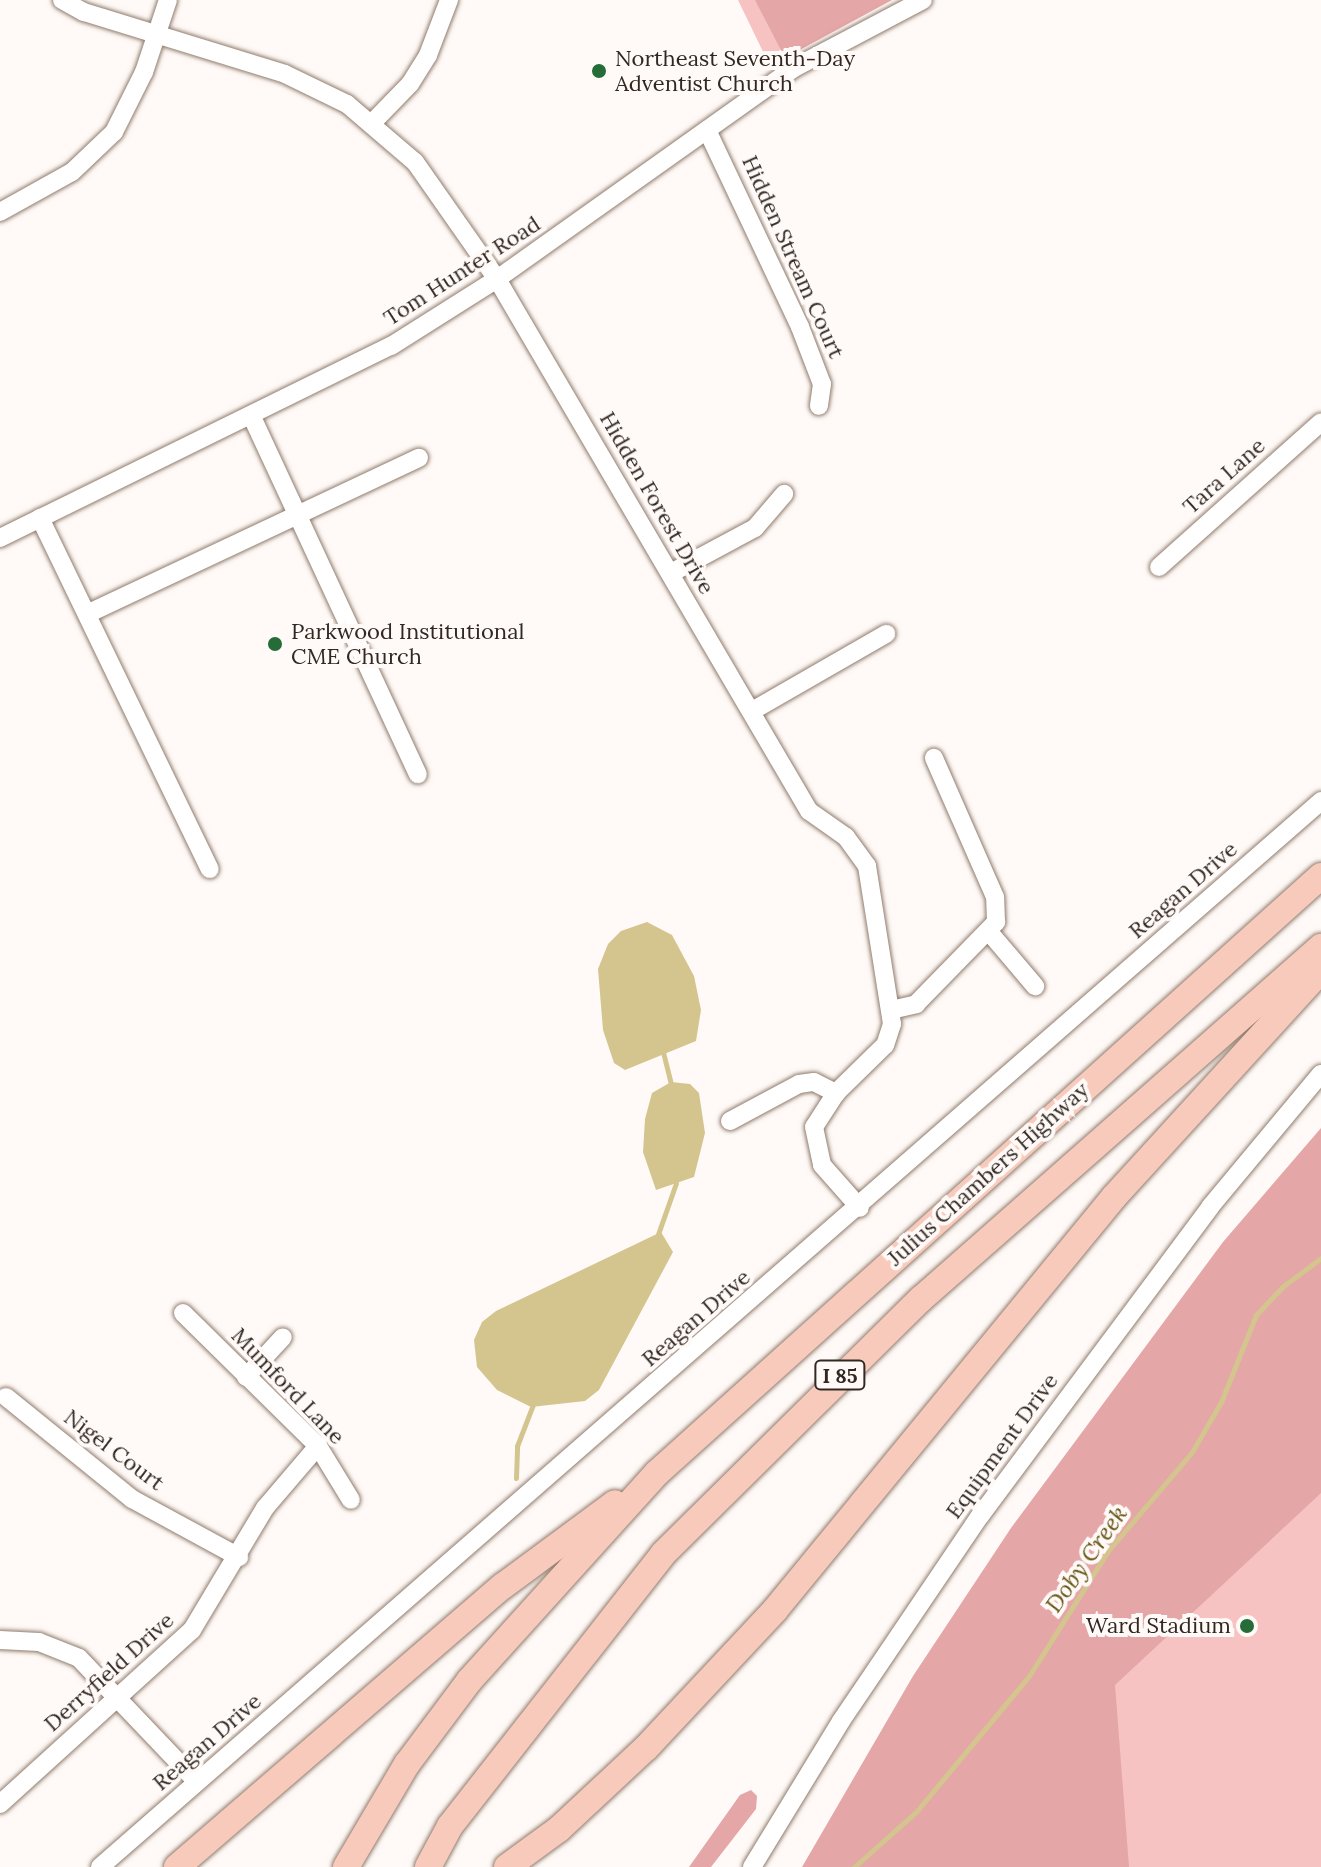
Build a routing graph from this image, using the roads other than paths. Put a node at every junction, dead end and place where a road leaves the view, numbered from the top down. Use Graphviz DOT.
graph roads {
  1 [pos="62,0"];
  2 [pos="168,0"];
  3 [pos="449,0"];
  4 [pos="923,0"];
  5 [pos="157,34"];
  6 [pos="373,122"];
  7 [pos="707,130"];
  8 [pos="0,212"];
  9 [pos="497,279"];
  10 [pos="819,406"];
  11 [pos="252,417"];
  12 [pos="1321,422"];
  13 [pos="419,458"];
  14 [pos="784,494"];
  15 [pos="297,515"];
  16 [pos="40,518"];
  17 [pos="0,538"];
  18 [pos="1159,567"];
  19 [pos="671,573"];
  20 [pos="87,614"];
  21 [pos="886,634"];
  22 [pos="752,711"];
  23 [pos="934,758"];
  24 [pos="418,774"];
  25 [pos="1321,801"];
  26 [pos="210,869"];
  27 [pos="1321,876"];
  28 [pos="990,933"];
  29 [pos="1321,947"];
  30 [pos="1321,970"];
  31 [pos="1035,986"];
  32 [pos="891,1010"];
  33 [pos="1321,1074"];
  34 [pos="836,1093"];
  35 [pos="730,1121"];
  36 [pos="860,1208"];
  37 [pos="183,1313"];
  38 [pos="283,1337"];
  39 [pos="246,1377"];
  40 [pos="6,1397"];
  41 [pos="318,1446"];
  42 [pos="657,1473"];
  43 [pos="351,1500"];
  44 [pos="239,1557"];
  45 [pos="0,1640"];
  46 [pos="118,1696"];
  47 [pos="196,1781"];
  48 [pos="0,1804"];
  49 [pos="100,1867"];
  50 [pos="177,1867"];
  51 [pos="346,1867"];
  52 [pos="428,1867"];
  53 [pos="507,1867"];
  54 [pos="752,1867"];
  1 -- 5 [label="street, Hidden Forest Drive"];
  2 -- 5 [label="street"];
  3 -- 6 [label="street"];
  4 -- 7 [label="street, Tom Hunter Road"];
  5 -- 6 [label="street, Hidden Forest Drive"];
  5 -- 8 [label="street"];
  6 -- 9 [label="street, Hidden Forest Drive"];
  7 -- 9 [label="street, Tom Hunter Road"];
  7 -- 10 [label="street, Hidden Stream Court"];
  9 -- 11 [label="street, Tom Hunter Road"];
  9 -- 19 [label="street, Hidden Forest Drive"];
  11 -- 15 [label="street"];
  11 -- 16 [label="street, Tom Hunter Road"];
  12 -- 18 [label="street, Tara Lane"];
  13 -- 15 [label="street"];
  14 -- 19 [label="street"];
  15 -- 20 [label="street"];
  15 -- 24 [label="street"];
  16 -- 17 [label="street, Tom Hunter Road"];
  16 -- 20 [label="street"];
  19 -- 22 [label="street, Hidden Forest Drive"];
  20 -- 26 [label="street"];
  21 -- 22 [label="street"];
  22 -- 32 [label="street, Hidden Forest Drive"];
  23 -- 28 [label="street"];
  25 -- 36 [label="street, Reagan Drive"];
  27 -- 42 [label="highway, Julius Chambers Highway / I 85"];
  28 -- 31 [label="street"];
  28 -- 32 [label="street"];
  29 -- 52 [label="highway, I 85"];
  30 -- 53 [label="highway"];
  32 -- 34 [label="street, Hidden Forest Drive"];
  33 -- 54 [label="street, Equipment Drive"];
  34 -- 35 [label="street"];
  34 -- 36 [label="street, Hidden Forest Drive"];
  36 -- 47 [label="street, Reagan Drive"];
  37 -- 39 [label="street, Mumford Lane"];
  38 -- 39 [label="street"];
  39 -- 41 [label="street, Mumford Lane"];
  40 -- 44 [label="street, Nigel Court"];
  41 -- 43 [label="street, Mumford Lane"];
  41 -- 44 [label="street, Derryfield Drive"];
  42 -- 50 [label="highway"];
  42 -- 51 [label="highway, I 85"];
  44 -- 46 [label="street, Derryfield Drive"];
  45 -- 46 [label="street"];
  46 -- 47 [label="street"];
  46 -- 48 [label="street, Derryfield Drive"];
  47 -- 49 [label="street, Reagan Drive"];
}
